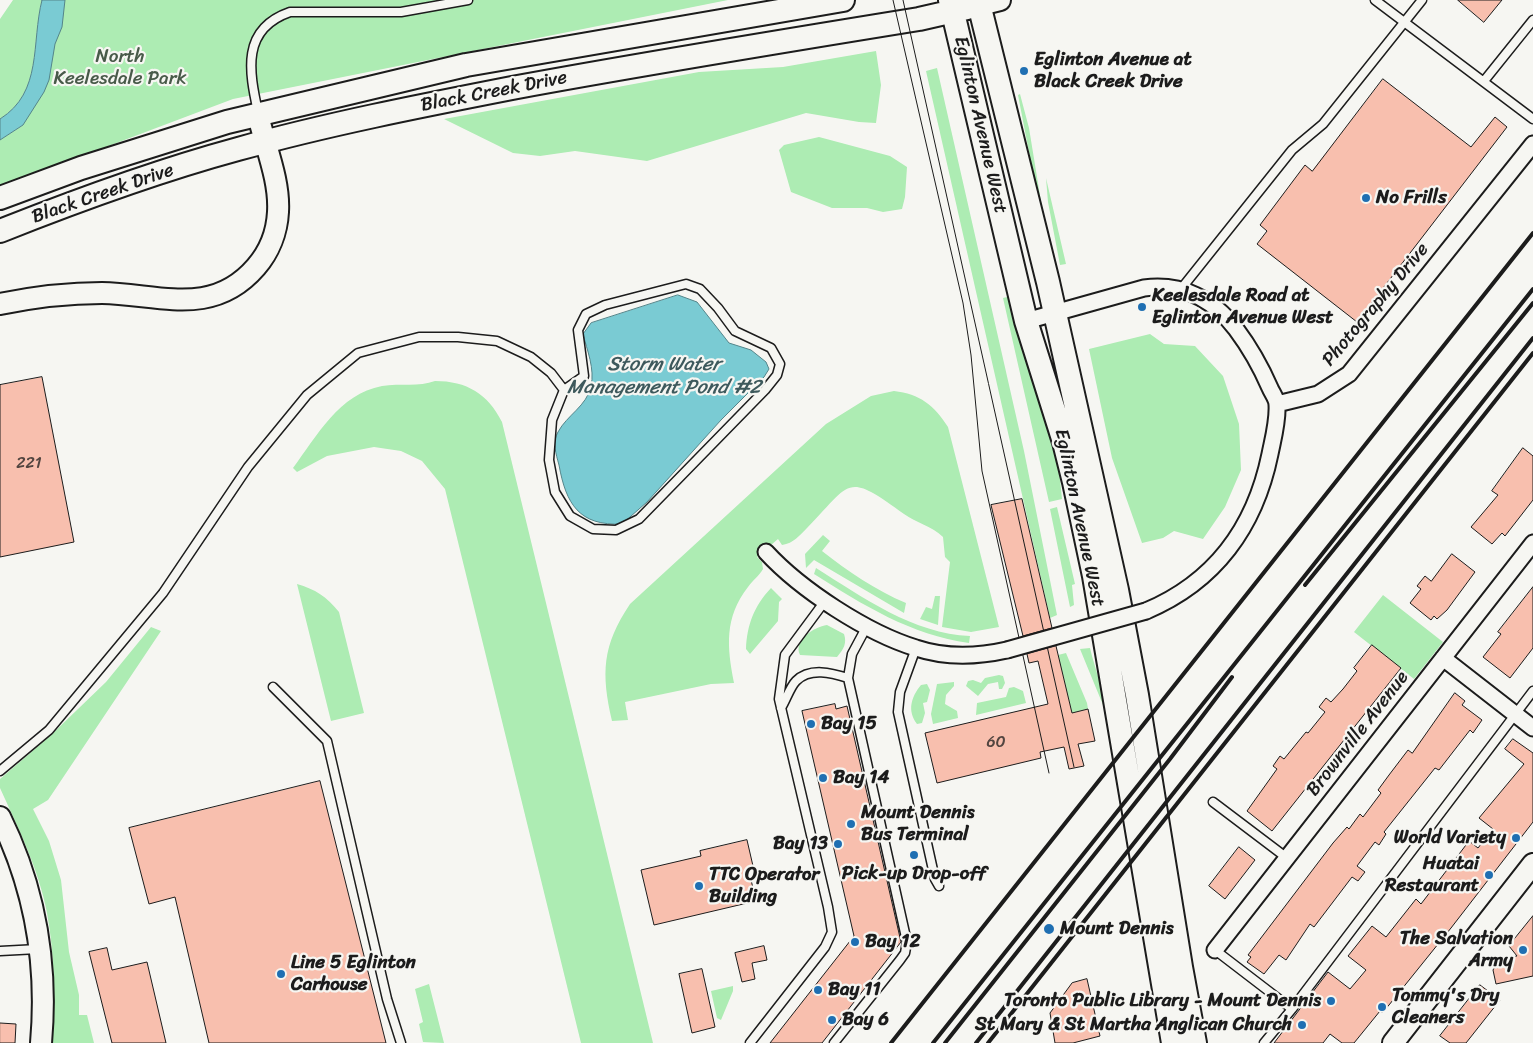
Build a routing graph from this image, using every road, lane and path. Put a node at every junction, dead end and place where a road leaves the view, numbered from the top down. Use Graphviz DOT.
graph roads {
  1 [pos="468,0"];
  2 [pos="843,0"];
  3 [pos="1374,0"];
  4 [pos="1422,0"];
  5 [pos="986,2"];
  6 [pos="952,6"];
  7 [pos="1533,20"];
  8 [pos="1405,24"];
  9 [pos="1484,81"];
  10 [pos="258,115"];
  11 [pos="1533,119"];
  12 [pos="264,142"];
  13 [pos="1533,144"];
  14 [pos="0,198"];
  15 [pos="0,231"];
  16 [pos="1181,289"];
  17 [pos="0,304"];
  18 [pos="1055,313"];
  19 [pos="1026,321"];
  20 [pos="564,390"];
  21 [pos="1277,404"];
  22 [pos="1533,543"];
  23 [pos="766,552"];
  24 [pos="825,601"];
  25 [pos="867,626"];
  26 [pos="916,648"];
  27 [pos="1443,658"];
  28 [pos="848,678"];
  29 [pos="273,687"];
  30 [pos="1533,691"];
  31 [pos="781,708"];
  32 [pos="1514,714"];
  33 [pos="1533,728"];
  34 [pos="0,771"];
  35 [pos="1213,802"];
  36 [pos="0,817"];
  37 [pos="1287,858"];
  38 [pos="1533,864"];
  39 [pos="939,886"];
  40 [pos="40,948"];
  41 [pos="1215,950"];
  42 [pos="0,952"];
  43 [pos="1292,1009"];
  44 [pos="41,1043"];
  45 [pos="401,1043"];
  46 [pos="750,1043"];
  47 [pos="834,1043"];
  48 [pos="1173,1043"];
  49 [pos="1195,1043"];
  50 [pos="1264,1043"];
  51 [pos="1393,1043"];
  1 -- 10 [label="lane"];
  2 -- 10 [label="main road, Black Creek Drive"];
  3 -- 8 [label="lane"];
  4 -- 8 [label="lane"];
  5 -- 6 [label="main road, Black Creek Drive"];
  5 -- 18 [label="main road, Eglinton Avenue West"];
  6 -- 12 [label="main road, Black Creek Drive"];
  6 -- 19 [label="main road, Eglinton Avenue West"];
  7 -- 9 [label="lane"];
  8 -- 9 [label="lane"];
  8 -- 16 [label="lane"];
  9 -- 11 [label="lane"];
  10 -- 12 [label="street"];
  10 -- 14 [label="main road, Black Creek Drive"];
  12 -- 15 [label="main road, Black Creek Drive"];
  12 -- 17 [label="street"];
  13 -- 21 [label="street, Photography Drive"];
  16 -- 18 [label="street"];
  16 -- 21 [label="street"];
  18 -- 19 [label="street"];
  18 -- 49 [label="main road, Eglinton Avenue West"];
  19 -- 48 [label="main road, Eglinton Avenue West"];
  20 -- 20 [label="lane"];
  20 -- 34 [label="lane"];
  21 -- 26 [label="street, bridge"];
  22 -- 27 [label="street, Brownville Avenue"];
  23 -- 24 [label="street"];
  24 -- 25 [label="street"];
  24 -- 31 [label="lane"];
  25 -- 26 [label="street"];
  25 -- 28 [label="lane"];
  26 -- 39 [label="lane"];
  27 -- 32 [label="street"];
  27 -- 37 [label="street, Brownville Avenue"];
  28 -- 31 [label="lane"];
  28 -- 47 [label="lane"];
  29 -- 45 [label="lane"];
  30 -- 32 [label="lane"];
  31 -- 46 [label="lane"];
  32 -- 33 [label="street"];
  32 -- 43 [label="lane"];
  35 -- 37 [label="lane"];
  36 -- 40 [label="street"];
  37 -- 41 [label="street, Brownville Avenue"];
  38 -- 51 [label="street"];
  40 -- 42 [label="lane"];
  40 -- 44 [label="street"];
  41 -- 43 [label="lane"];
  43 -- 50 [label="lane"];
}
